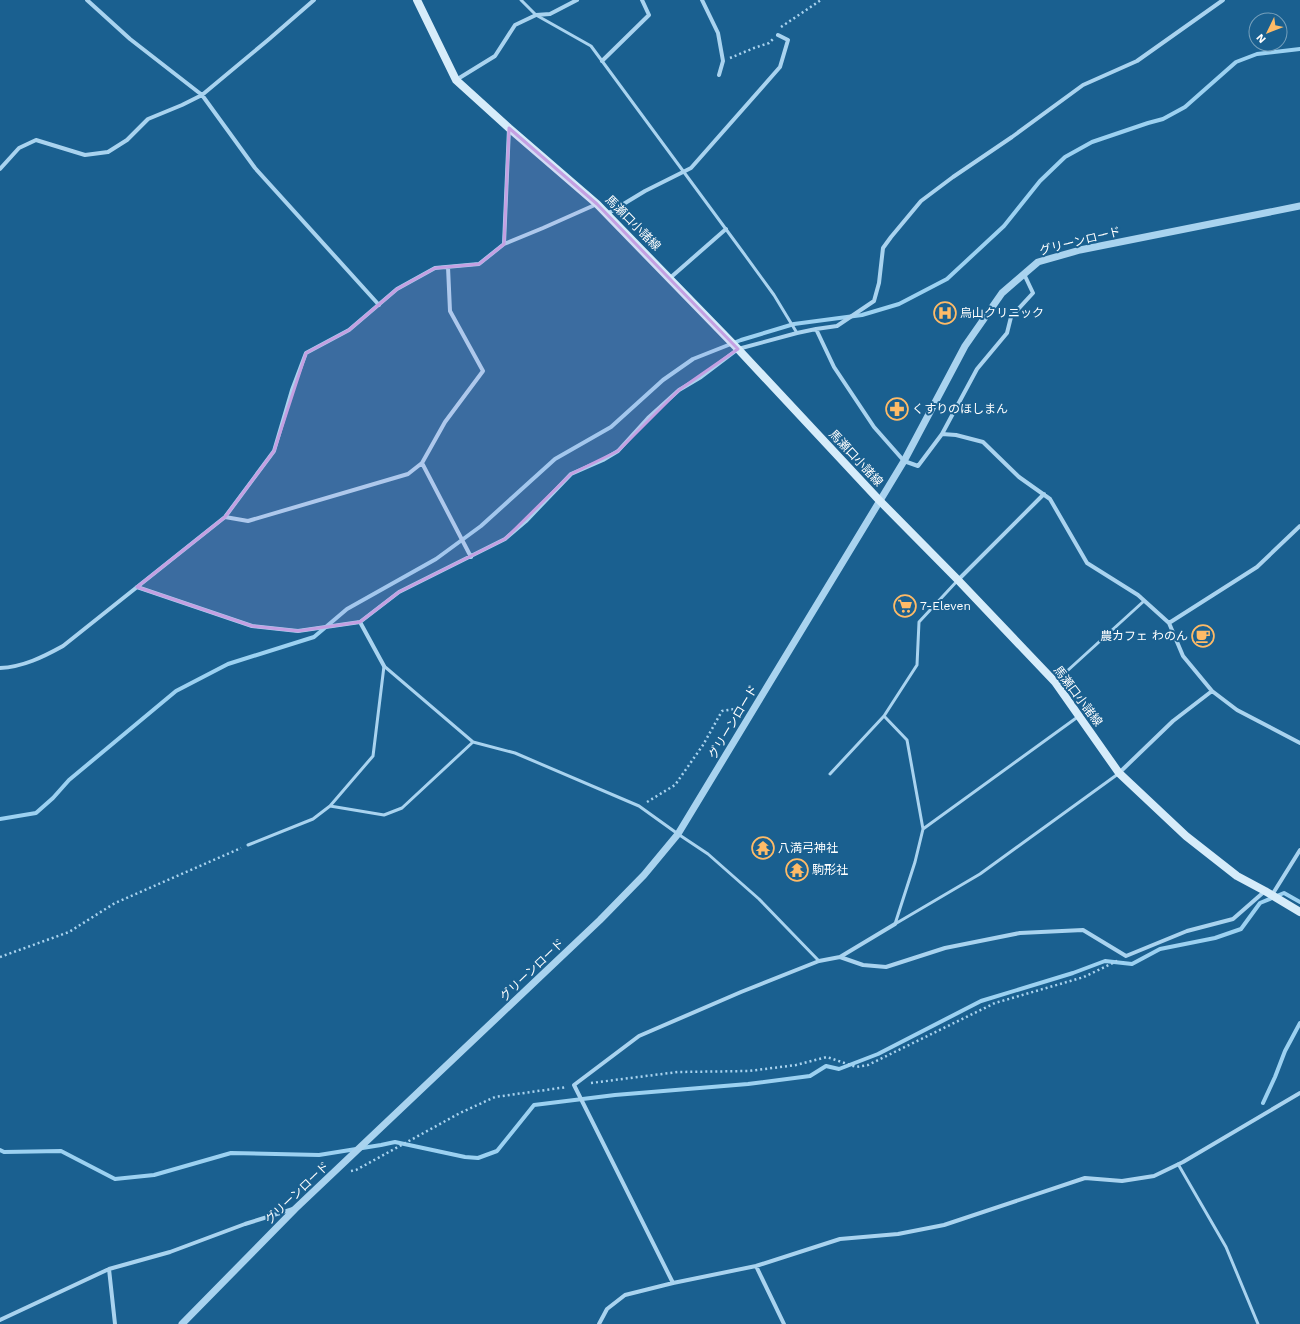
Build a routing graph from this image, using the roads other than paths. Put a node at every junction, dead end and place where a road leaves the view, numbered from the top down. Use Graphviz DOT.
graph roads {
  1 [pos="87,0"];
  2 [pos="314,0"];
  3 [pos="417,0"];
  4 [pos="521,0"];
  5 [pos="577,0"];
  6 [pos="642,0"];
  7 [pos="702,0"];
  8 [pos="1223,0"];
  9 [pos="536,14"];
  10 [pos="778,34"];
  11 [pos="602,61"];
  12 [pos="719,75"];
  13 [pos="456,80"];
  14 [pos="202,95"];
  15 [pos="509,128"];
  16 [pos="0,169"];
  17 [pos="684,172"];
  18 [pos="597,204"];
  19 [pos="1300,206"];
  20 [pos="607,214"];
  21 [pos="726,229"];
  22 [pos="504,244"];
  23 [pos="448,267"];
  24 [pos="1024,274"];
  25 [pos="670,278"];
  26 [pos="380,305"];
  27 [pos="816,329"];
  28 [pos="796,333"];
  29 [pos="738,349"];
  30 [pos="942,434"];
  31 [pos="904,461"];
  32 [pos="422,463"];
  33 [pos="1044,494"];
  34 [pos="879,500"];
  35 [pos="226,517"];
  36 [pos="1300,526"];
  37 [pos="471,557"];
  38 [pos="958,580"];
  39 [pos="137,587"];
  40 [pos="1144,601"];
  41 [pos="360,622"];
  42 [pos="1168,623"];
  43 [pos="384,666"];
  44 [pos="0,668"];
  45 [pos="1055,682"];
  46 [pos="1212,691"];
  47 [pos="884,716"];
  48 [pos="1079,716"];
  49 [pos="473,742"];
  50 [pos="1300,743"];
  51 [pos="1119,773"];
  52 [pos="830,774"];
  53 [pos="330,806"];
  54 [pos="923,829"];
  55 [pos="678,834"];
  56 [pos="248,845"];
  57 [pos="1300,850"];
  58 [pos="1268,893"];
  59 [pos="1300,912"];
  60 [pos="895,924"];
  61 [pos="840,957"];
  62 [pos="819,961"];
  63 [pos="1300,1093"];
  64 [pos="1178,1164"];
  65 [pos="295,1208"];
  66 [pos="756,1266"];
  67 [pos="109,1269"];
  68 [pos="673,1284"];
  69 [pos="0,1320"];
  70 [pos="115,1324"];
  71 [pos="182,1324"];
  72 [pos="599,1324"];
  73 [pos="784,1324"];
  74 [pos="1258,1324"];
  1 -- 14 [label="street"];
  2 -- 14 [label="street"];
  3 -- 13 [label="main road, 馬瀬口小諸線"];
  4 -- 9 [label="lane"];
  5 -- 9 [label="street"];
  6 -- 11 [label="street"];
  7 -- 12 [label="street"];
  8 -- 27 [label="street"];
  9 -- 11 [label="lane"];
  9 -- 13 [label="street"];
  10 -- 17 [label="street"];
  11 -- 17 [label="lane"];
  13 -- 15 [label="main road, 馬瀬口小諸線"];
  14 -- 16 [label="street"];
  14 -- 26 [label="street"];
  15 -- 18 [label="main road, 馬瀬口小諸線"];
  15 -- 22 [label="street"];
  17 -- 20 [label="street"];
  17 -- 21 [label="lane"];
  18 -- 20 [label="main road, 馬瀬口小諸線"];
  18 -- 22 [label="street"];
  19 -- 24 [label="street, グリーンロード"];
  20 -- 25 [label="main road, 馬瀬口小諸線"];
  21 -- 25 [label="street"];
  21 -- 28 [label="lane"];
  22 -- 23 [label="street"];
  23 -- 26 [label="street"];
  23 -- 32 [label="street"];
  24 -- 30 [label="street"];
  24 -- 31 [label="street, グリーンロード"];
  25 -- 29 [label="main road, 馬瀬口小諸線"];
  26 -- 35 [label="street"];
  27 -- 28 [label="street"];
  27 -- 31 [label="street"];
  28 -- 29 [label="street"];
  29 -- 34 [label="main road, 馬瀬口小諸線"];
  29 -- 37 [label="street"];
  30 -- 31 [label="street"];
  30 -- 33 [label="street"];
  31 -- 34 [label="street, グリーンロード"];
  32 -- 35 [label="street"];
  32 -- 37 [label="street"];
  33 -- 38 [label="street"];
  33 -- 40 [label="street"];
  34 -- 38 [label="main road, 馬瀬口小諸線"];
  34 -- 55 [label="street, グリーンロード"];
  35 -- 39 [label="street"];
  36 -- 42 [label="street"];
  37 -- 41 [label="street"];
  38 -- 45 [label="main road, 馬瀬口小諸線"];
  38 -- 47 [label="lane"];
  39 -- 41 [label="street"];
  39 -- 44 [label="street"];
  40 -- 42 [label="street"];
  40 -- 45 [label="lane"];
  41 -- 43 [label="street"];
  42 -- 46 [label="street"];
  43 -- 49 [label="lane"];
  43 -- 53 [label="lane"];
  45 -- 48 [label="main road, 馬瀬口小諸線"];
  46 -- 50 [label="street"];
  46 -- 51 [label="street"];
  47 -- 52 [label="lane"];
  47 -- 54 [label="lane"];
  48 -- 51 [label="main road, 馬瀬口小諸線"];
  48 -- 54 [label="lane"];
  49 -- 53 [label="lane"];
  49 -- 55 [label="lane"];
  51 -- 58 [label="main road, 馬瀬口小諸線"];
  51 -- 60 [label="lane"];
  53 -- 56 [label="lane"];
  54 -- 60 [label="lane"];
  55 -- 62 [label="lane"];
  55 -- 65 [label="street, グリーンロード"];
  57 -- 58 [label="street"];
  58 -- 59 [label="main road, 馬瀬口小諸線"];
  58 -- 61 [label="street"];
  60 -- 61 [label="street"];
  61 -- 62 [label="street"];
  62 -- 68 [label="street"];
  63 -- 64 [label="street"];
  64 -- 66 [label="street"];
  64 -- 74 [label="lane"];
  65 -- 67 [label="street"];
  65 -- 71 [label="street, グリーンロード"];
  66 -- 68 [label="street"];
  66 -- 73 [label="street"];
  67 -- 69 [label="street"];
  67 -- 70 [label="street"];
  68 -- 72 [label="street"];
}
